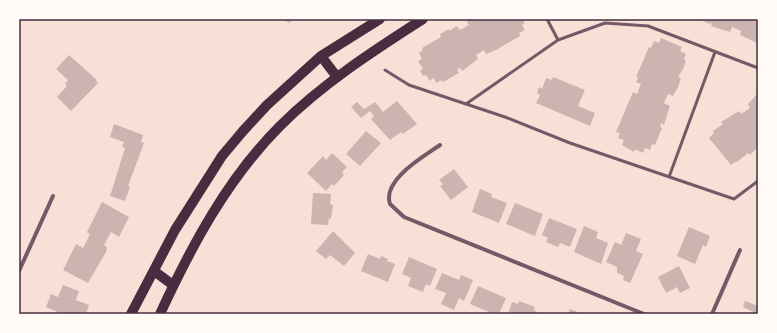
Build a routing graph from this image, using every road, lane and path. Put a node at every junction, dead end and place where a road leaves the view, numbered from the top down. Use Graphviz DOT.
graph roads {
  1 [pos="380,19"];
  2 [pos="423,19"];
  3 [pos="547,19"];
  4 [pos="558,40"];
  5 [pos="715,52"];
  6 [pos="321,56"];
  7 [pos="758,68"];
  8 [pos="385,70"];
  9 [pos="337,77"];
  10 [pos="466,104"];
  11 [pos="440,145"];
  12 [pos="669,177"];
  13 [pos="758,181"];
  14 [pos="53,196"];
  15 [pos="740,250"];
  16 [pos="154,270"];
  17 [pos="19,271"];
  18 [pos="173,285"];
  19 [pos="131,314"];
  20 [pos="160,314"];
  21 [pos="644,314"];
  22 [pos="712,314"];
  1 -- 6 [label="main road"];
  2 -- 9 [label="main road"];
  3 -- 4 [label="lane"];
  4 -- 5 [label="lane"];
  4 -- 10 [label="lane"];
  5 -- 7 [label="lane"];
  5 -- 12 [label="lane"];
  6 -- 9 [label="main road"];
  6 -- 16 [label="main road"];
  8 -- 10 [label="lane"];
  9 -- 18 [label="main road"];
  10 -- 12 [label="lane"];
  11 -- 21 [label="street"];
  12 -- 13 [label="lane"];
  14 -- 17 [label="street"];
  15 -- 22 [label="street"];
  16 -- 18 [label="main road"];
  16 -- 19 [label="main road"];
  18 -- 20 [label="main road"];
}
